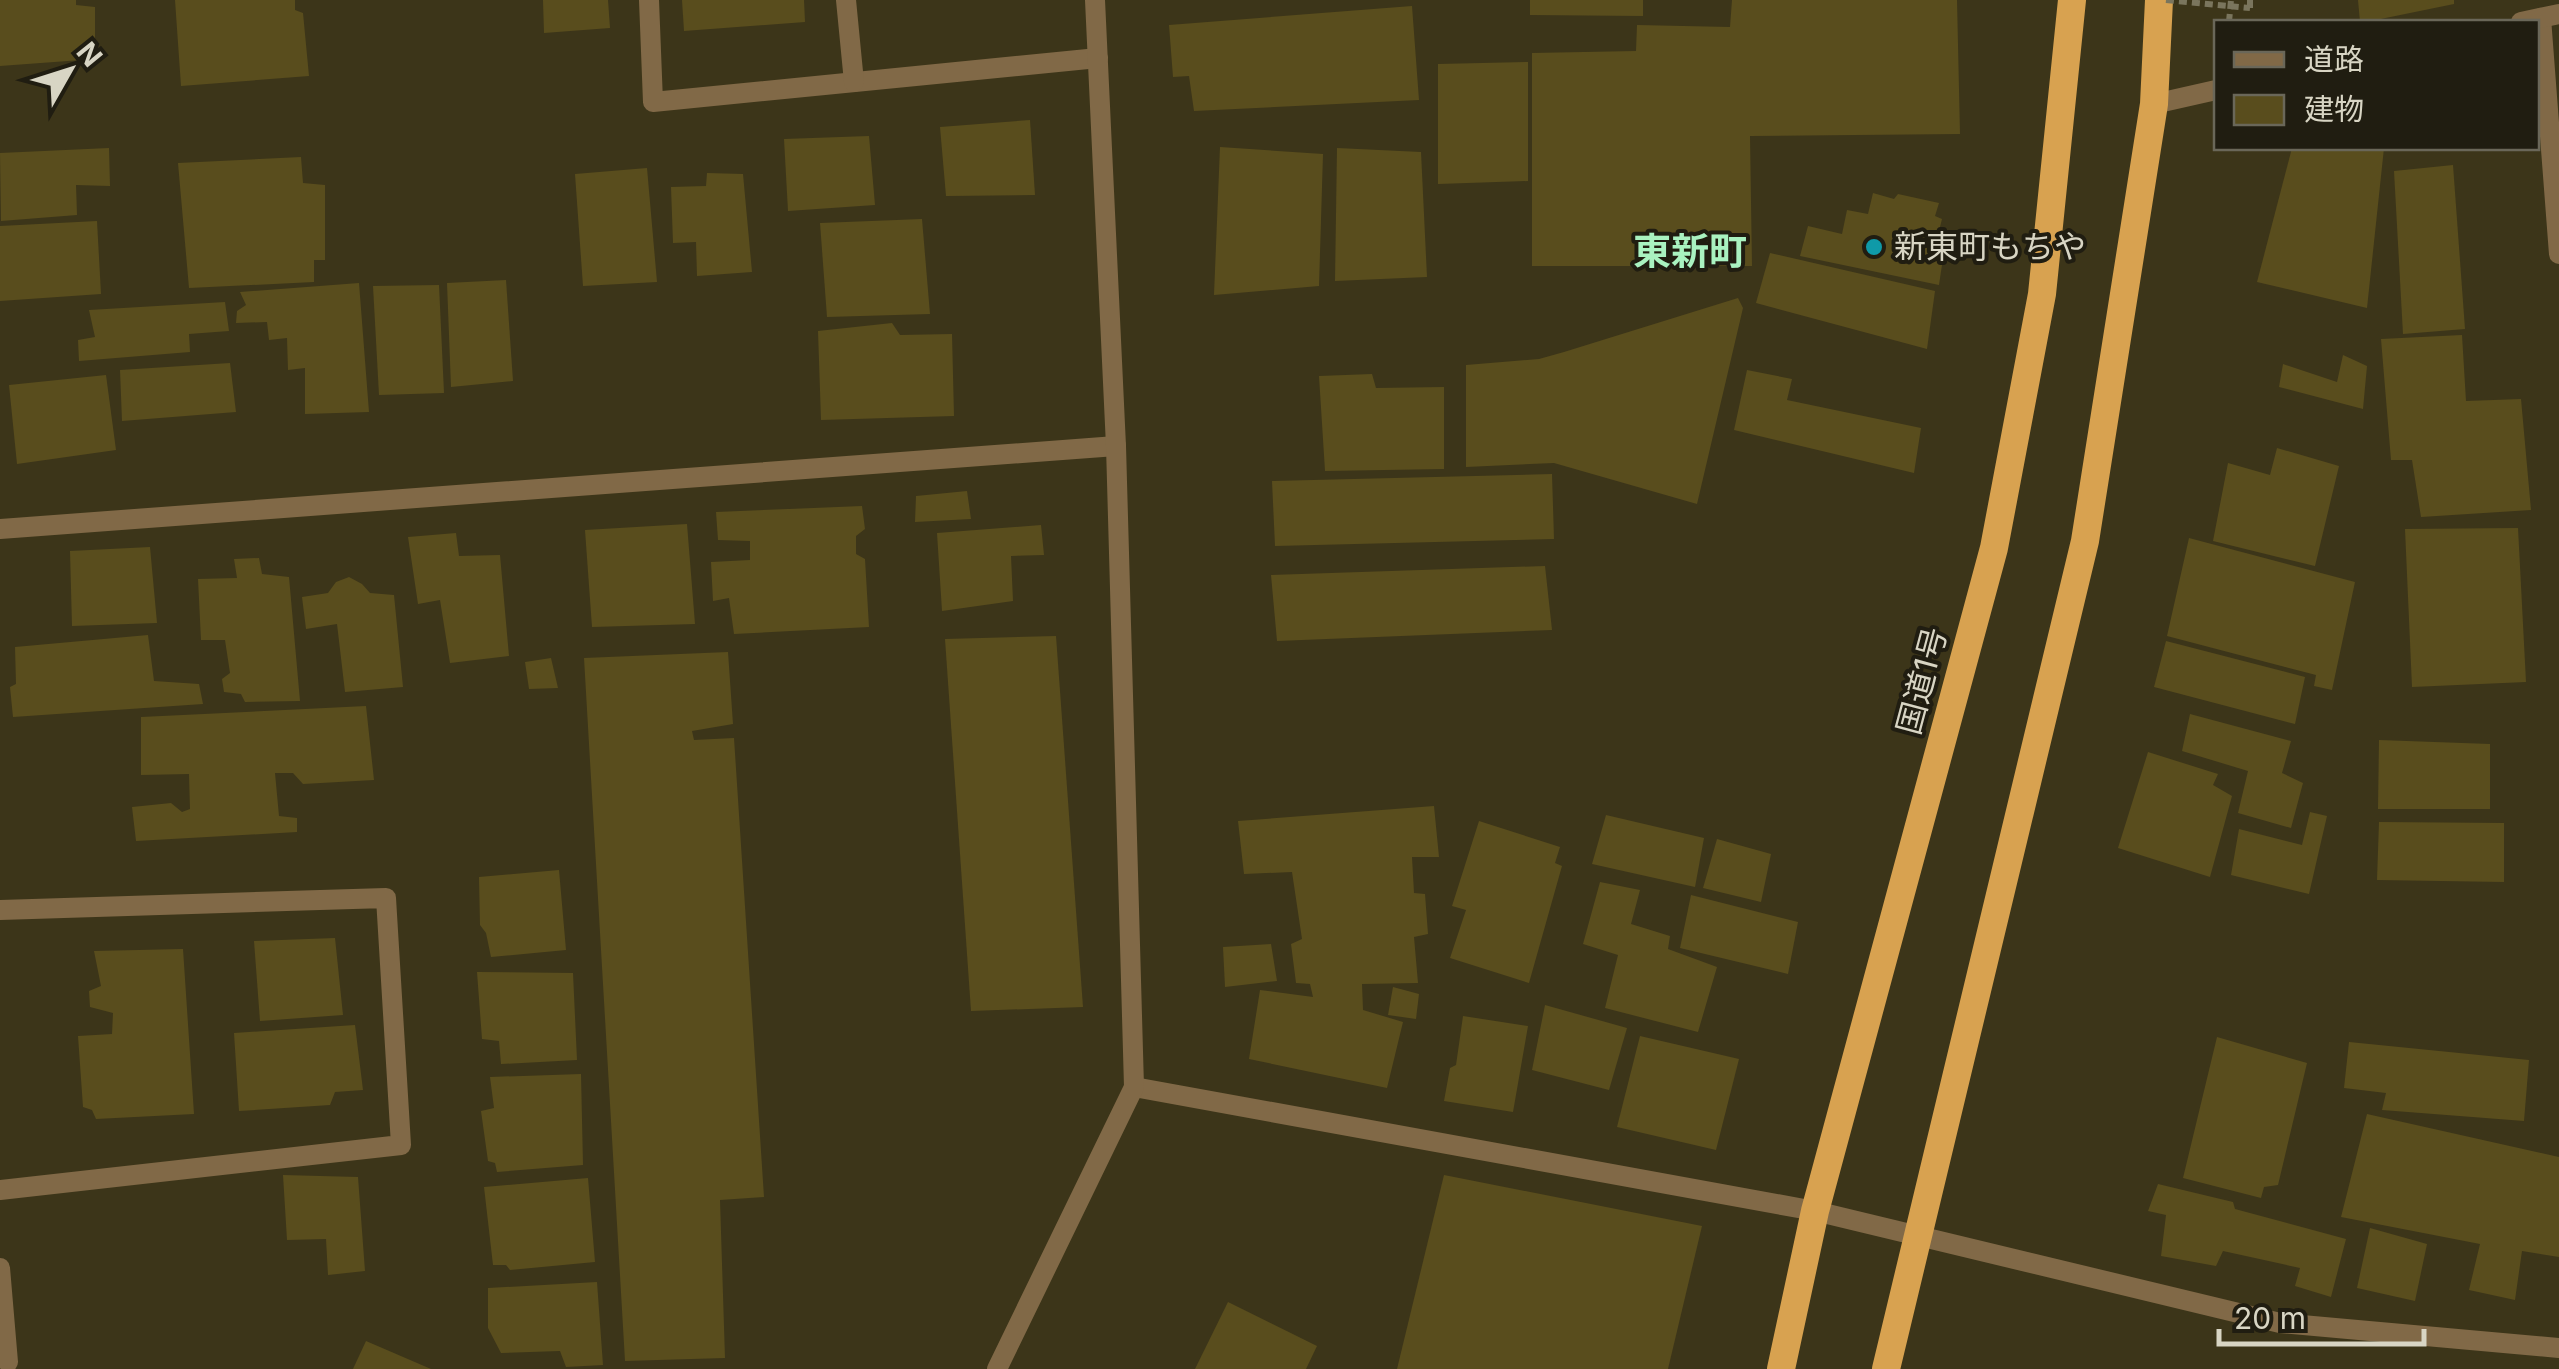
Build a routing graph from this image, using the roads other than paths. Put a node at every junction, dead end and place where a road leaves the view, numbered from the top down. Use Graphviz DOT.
graph roads {
  1 [pos="650,0"];
  2 [pos="846,0"];
  3 [pos="1095,0"];
  4 [pos="2072,0"];
  5 [pos="2163,0"];
  6 [pos="2540,18"];
  7 [pos="1098,58"];
  8 [pos="854,82"];
  9 [pos="2214,90"];
  10 [pos="2154,104"];
  11 [pos="2559,254"];
  12 [pos="1116,446"];
  13 [pos="0,529"];
  14 [pos="0,910"];
  15 [pos="1134,1088"];
  16 [pos="0,1190"];
  17 [pos="1815,1211"];
  18 [pos="1920,1238"];
  19 [pos="0,1268"];
  20 [pos="2559,1348"];
  21 [pos="9,1364"];
  22 [pos="997,1369"];
  23 [pos="1781,1369"];
  24 [pos="1886,1369"];
  1 -- 8 [label="street"];
  2 -- 8 [label="street"];
  3 -- 7 [label="street"];
  4 -- 17 [label="highway, 国道1号"];
  5 -- 10 [label="highway"];
  6 -- 11 [label="street"];
  7 -- 8 [label="street"];
  7 -- 12 [label="street"];
  9 -- 10 [label="street"];
  10 -- 18 [label="highway"];
  12 -- 13 [label="street"];
  12 -- 15 [label="street"];
  14 -- 16 [label="street"];
  15 -- 17 [label="street"];
  15 -- 22 [label="street"];
  17 -- 18 [label="street"];
  17 -- 23 [label="highway, 国道1号"];
  18 -- 20 [label="street"];
  18 -- 24 [label="highway"];
  19 -- 21 [label="street"];
}
